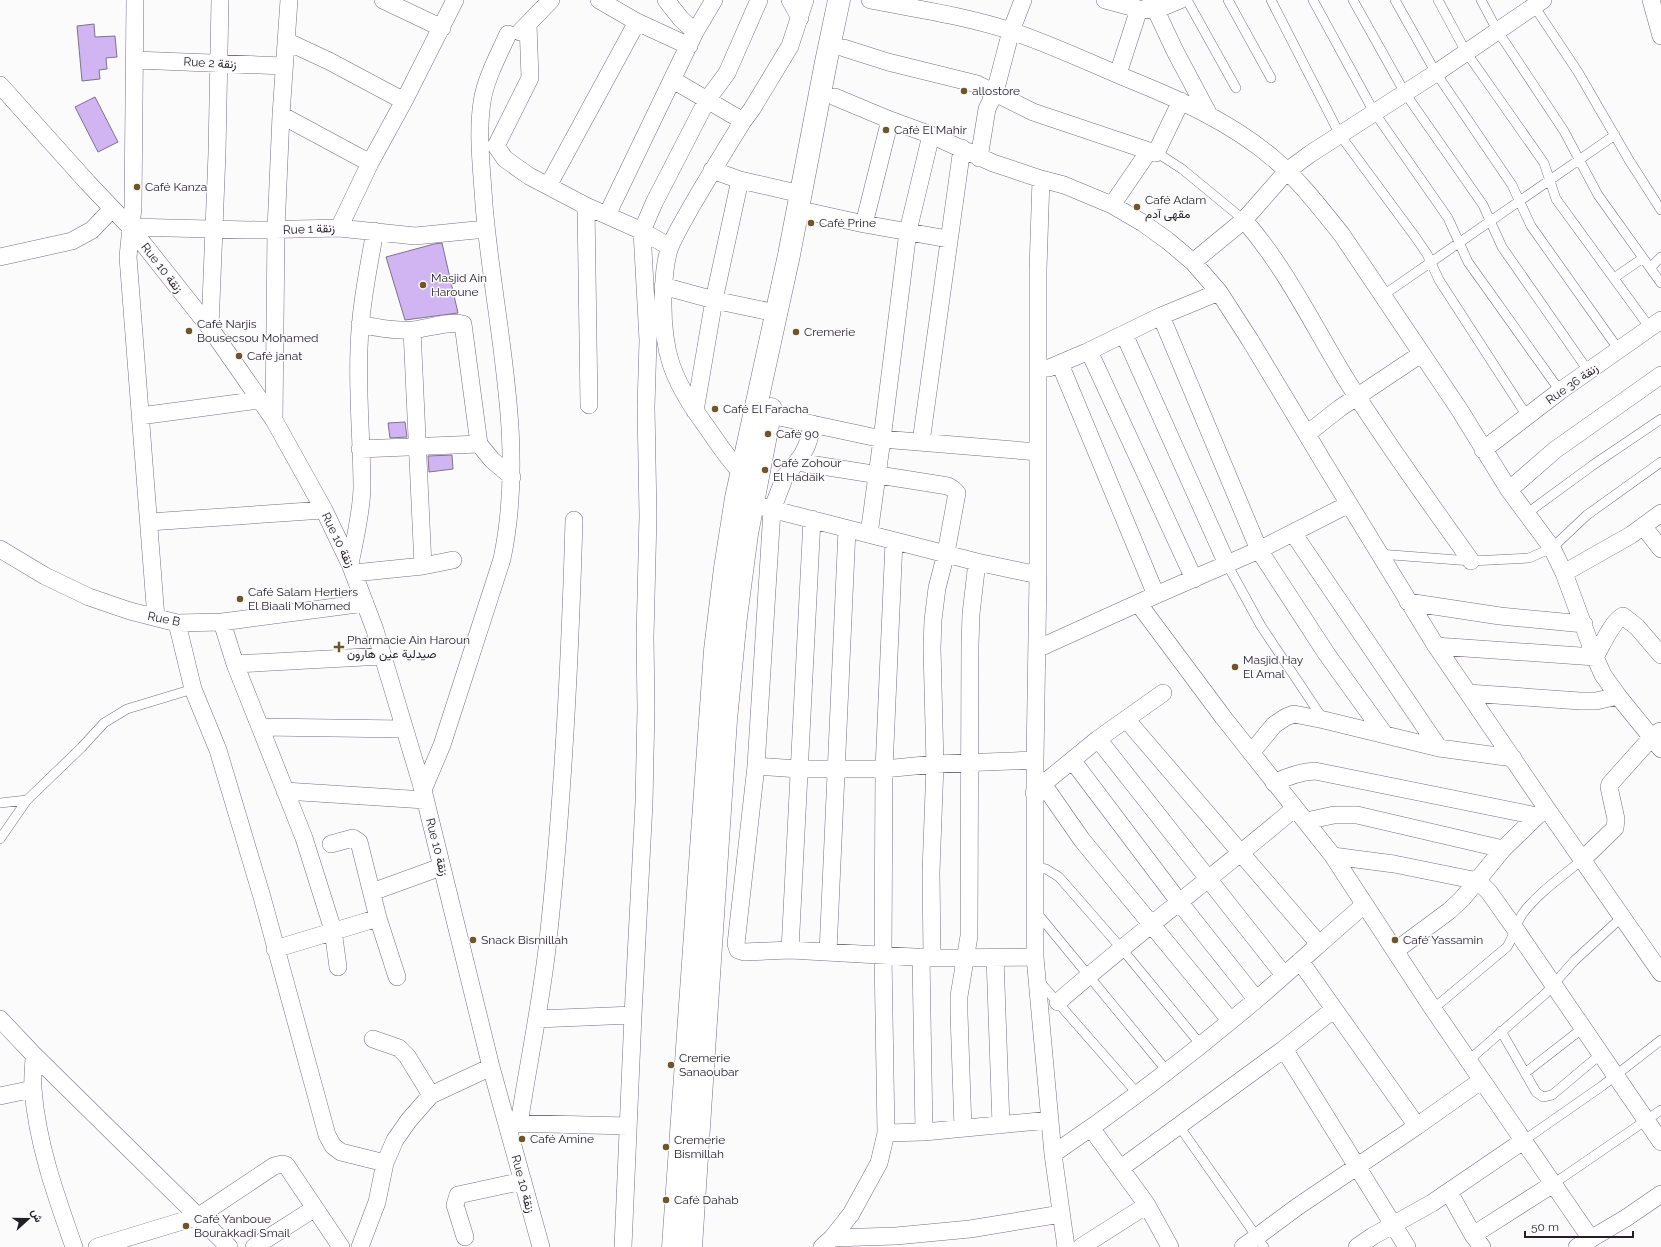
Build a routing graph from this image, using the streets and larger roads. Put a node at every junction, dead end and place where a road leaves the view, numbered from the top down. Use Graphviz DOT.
graph roads {
  1 [pos="135,0"];
  2 [pos="220,0"];
  3 [pos="289,0"];
  4 [pos="383,0"];
  5 [pos="455,0"];
  6 [pos="551,0"];
  7 [pos="599,0"];
  8 [pos="666,0"];
  9 [pos="714,0"];
  10 [pos="759,0"];
  11 [pos="790,0"];
  12 [pos="805,0"];
  13 [pos="840,0"];
  14 [pos="852,0"];
  15 [pos="870,0"];
  16 [pos="1022,0"];
  17 [pos="1105,0"];
  18 [pos="1180,0"];
  19 [pos="1651,0"];
  20 [pos="1539,3"];
  21 [pos="1149,6"];
  22 [pos="800,18"];
  23 [pos="637,22"];
  24 [pos="528,24"];
  25 [pos="442,28"];
  26 [pos="1011,31"];
  27 [pos="508,34"];
  28 [pos="1661,36"];
  29 [pos="692,39"];
  30 [pos="286,41"];
  31 [pos="844,48"];
  32 [pos="498,56"];
  33 [pos="135,60"];
  34 [pos="218,64"];
  35 [pos="284,66"];
  36 [pos="1118,74"];
  37 [pos="673,80"];
  38 [pos="0,85"];
  39 [pos="995,92"];
  40 [pos="834,97"];
  41 [pos="707,100"];
  42 [pos="404,101"];
  43 [pos="1180,101"];
  44 [pos="281,115"];
  45 [pos="1209,115"];
  46 [pos="890,120"];
  47 [pos="742,121"];
  48 [pos="931,135"];
  49 [pos="962,148"];
  50 [pos="1152,152"];
  51 [pos="979,158"];
  52 [pos="370,163"];
  53 [pos="712,170"];
  54 [pos="1287,171"];
  55 [pos="1040,179"];
  56 [pos="740,180"];
  57 [pos="548,186"];
  58 [pos="806,203"];
  59 [pos="1112,205"];
  60 [pos="586,206"];
  61 [pos="112,209"];
  62 [pos="607,215"];
  63 [pos="1244,220"];
  64 [pos="864,224"];
  65 [pos="130,227"];
  66 [pos="339,228"];
  67 [pos="214,229"];
  68 [pos="486,229"];
  69 [pos="276,230"];
  70 [pos="375,231"];
  71 [pos="642,231"];
  72 [pos="908,232"];
  73 [pos="948,238"];
  74 [pos="670,247"];
  75 [pos="0,257"];
  76 [pos="1193,262"];
  77 [pos="664,286"];
  78 [pos="1219,292"];
  79 [pos="714,300"];
  80 [pos="776,313"];
  81 [pos="1160,316"];
  82 [pos="360,324"];
  83 [pos="1655,324"];
  84 [pos="210,328"];
  85 [pos="412,330"];
  86 [pos="1124,334"];
  87 [pos="1089,351"];
  88 [pos="1421,354"];
  89 [pos="1060,364"];
  90 [pos="1038,372"];
  91 [pos="1661,375"];
  92 [pos="1357,396"];
  93 [pos="260,400"];
  94 [pos="589,405"];
  95 [pos="695,411"];
  96 [pos="770,415"];
  97 [pos="140,416"];
  98 [pos="274,420"];
  99 [pos="813,424"];
  100 [pos="1306,434"];
  101 [pos="882,439"];
  102 [pos="921,442"];
  103 [pos="478,444"];
  104 [pos="417,447"];
  105 [pos="360,449"];
  106 [pos="1483,450"];
  107 [pos="1038,452"];
  108 [pos="797,462"];
  109 [pos="877,475"];
  110 [pos="512,477"];
  111 [pos="1508,490"];
  112 [pos="752,494"];
  113 [pos="1348,504"];
  114 [pos="324,510"];
  115 [pos="1661,513"];
  116 [pos="574,520"];
  117 [pos="812,520"];
  118 [pos="149,522"];
  119 [pos="1643,526"];
  120 [pos="848,529"];
  121 [pos="1293,533"];
  122 [pos="869,534"];
  123 [pos="894,541"];
  124 [pos="0,549"];
  125 [pos="1661,549"];
  126 [pos="1259,550"];
  127 [pos="946,553"];
  128 [pos="452,560"];
  129 [pos="1471,561"];
  130 [pos="977,562"];
  131 [pos="1227,564"];
  132 [pos="423,566"];
  133 [pos="352,568"];
  134 [pos="1564,573"];
  135 [pos="1038,575"];
  136 [pos="1194,579"];
  137 [pos="1156,595"];
  138 [pos="1408,602"];
  139 [pos="365,603"];
  140 [pos="1138,604"];
  141 [pos="156,618"];
  142 [pos="222,622"];
  143 [pos="177,623"];
  144 [pos="1584,624"];
  145 [pos="1436,646"];
  146 [pos="1037,650"];
  147 [pos="1661,655"];
  148 [pos="383,656"];
  149 [pos="1595,657"];
  150 [pos="235,664"];
  151 [pos="1163,693"];
  152 [pos="1468,693"];
  153 [pos="1618,696"];
  154 [pos="1126,719"];
  155 [pos="261,727"];
  156 [pos="404,729"];
  157 [pos="1385,735"];
  158 [pos="1098,739"];
  159 [pos="1658,739"];
  160 [pos="1439,748"];
  161 [pos="1251,753"];
  162 [pos="1513,758"];
  163 [pos="1035,760"];
  164 [pos="1072,760"];
  165 [pos="970,763"];
  166 [pos="935,764"];
  167 [pos="756,766"];
  168 [pos="799,769"];
  169 [pos="884,769"];
  170 [pos="835,770"];
  171 [pos="1274,783"];
  172 [pos="1039,788"];
  173 [pos="285,791"];
  174 [pos="424,795"];
  175 [pos="1295,808"];
  176 [pos="1542,812"];
  177 [pos="1306,821"];
  178 [pos="331,844"];
  179 [pos="1503,849"];
  180 [pos="1241,854"];
  181 [pos="1333,856"];
  182 [pos="1583,860"];
  183 [pos="441,868"];
  184 [pos="1208,880"];
  185 [pos="1478,881"];
  186 [pos="372,892"];
  187 [pos="1180,903"];
  188 [pos="1364,904"];
  189 [pos="378,918"];
  190 [pos="1152,925"];
  191 [pos="333,930"];
  192 [pos="1319,944"];
  193 [pos="275,948"];
  194 [pos="790,950"];
  195 [pos="1395,951"];
  196 [pos="828,952"];
  197 [pos="883,955"];
  198 [pos="927,957"];
  199 [pos="995,957"];
  200 [pos="1035,957"];
  201 [pos="966,958"];
  202 [pos="1300,961"];
  203 [pos="338,967"];
  204 [pos="1661,973"];
  205 [pos="1284,975"];
  206 [pos="397,977"];
  207 [pos="1256,999"];
  208 [pos="1058,1002"];
  209 [pos="1334,1009"];
  210 [pos="633,1015"];
  211 [pos="0,1019"];
  212 [pos="538,1019"];
  213 [pos="1230,1020"];
  214 [pos="373,1038"];
  215 [pos="1284,1049"];
  216 [pos="34,1055"];
  217 [pos="491,1067"];
  218 [pos="1482,1080"];
  219 [pos="33,1089"];
  220 [pos="431,1095"];
  221 [pos="0,1096"];
  222 [pos="1050,1120"];
  223 [pos="512,1123"];
  224 [pos="1001,1125"];
  225 [pos="628,1126"];
  226 [pos="1417,1126"];
  227 [pos="963,1128"];
  228 [pos="1091,1128"];
  229 [pos="924,1132"];
  230 [pos="886,1133"];
  231 [pos="1523,1141"];
  232 [pos="1661,1142"];
  233 [pos="1053,1154"];
  234 [pos="385,1163"];
  235 [pos="1357,1166"];
  236 [pos="1121,1168"];
  237 [pos="522,1181"];
  238 [pos="1553,1184"];
  239 [pos="1449,1192"];
  240 [pos="1661,1194"];
  241 [pos="1146,1205"];
  242 [pos="315,1208"];
  243 [pos="1061,1214"];
  244 [pos="199,1216"];
  245 [pos="1393,1225"];
  246 [pos="465,1237"];
  247 [pos="1478,1241"];
  248 [pos="1260,1242"];
  249 [pos="827,1243"];
  250 [pos="1584,1243"];
  251 [pos="74,1247"];
  252 [pos="96,1247"];
  253 [pos="229,1247"];
  254 [pos="254,1247"];
  255 [pos="341,1247"];
  256 [pos="360,1247"];
  257 [pos="541,1247"];
  258 [pos="623,1247"];
  259 [pos="673,1247"];
  260 [pos="691,1247"];
  261 [pos="1066,1247"];
  262 [pos="1081,1247"];
  263 [pos="1170,1247"];
  264 [pos="1242,1247"];
  265 [pos="1357,1247"];
  266 [pos="1407,1247"];
  1 -- 33 [label="street"];
  2 -- 34 [label="street"];
  3 -- 30 [label="street"];
  4 -- 25 [label="street"];
  5 -- 25 [label="street"];
  6 -- 24 [label="street"];
  7 -- 23 [label="street"];
  8 -- 29 [label="street"];
  9 -- 29 [label="street"];
  10 -- 41 [label="street"];
  11 -- 22 [label="street"];
  12 -- 22 [label="street"];
  13 -- 58 [label="main road"];
  14 -- 31 [label="main road"];
  15 -- 26 [label="street"];
  16 -- 26 [label="street"];
  17 -- 21 [label="street"];
  18 -- 21 [label="street"];
  19 -- 28 [label="street"];
  20 -- 54 [label="street"];
  21 -- 36 [label="street"];
  21 -- 45 [label="street"];
  22 -- 47 [label="street"];
  23 -- 29 [label="street"];
  23 -- 57 [label="street"];
  24 -- 32 [label="street"];
  24 -- 57 [label="street"];
  25 -- 42 [label="street"];
  26 -- 36 [label="street"];
  26 -- 39 [label="street"];
  27 -- 32 [label="street"];
  29 -- 37 [label="street"];
  30 -- 35 [label="street"];
  30 -- 42 [label="street"];
  31 -- 39 [label="street"];
  31 -- 40 [label="main road"];
  32 -- 68 [label="street"];
  33 -- 34 [label="street, Rue 2 زنقة"];
  33 -- 65 [label="street"];
  34 -- 35 [label="street, Rue 2 زنقة"];
  34 -- 67 [label="street"];
  35 -- 44 [label="street"];
  36 -- 43 [label="street"];
  37 -- 41 [label="street"];
  37 -- 62 [label="street"];
  38 -- 61 [label="street, Rue 10 زنقة"];
  39 -- 50 [label="street"];
  39 -- 51 [label="street"];
  40 -- 46 [label="street"];
  40 -- 58 [label="main road"];
  41 -- 47 [label="street"];
  41 -- 71 [label="street"];
  42 -- 52 [label="street"];
  43 -- 45 [label="street"];
  43 -- 50 [label="street"];
  44 -- 52 [label="street"];
  44 -- 69 [label="street"];
  45 -- 54 [label="street"];
  46 -- 48 [label="street"];
  46 -- 64 [label="street"];
  47 -- 53 [label="street"];
  48 -- 49 [label="street"];
  48 -- 72 [label="street"];
  49 -- 51 [label="street"];
  49 -- 73 [label="street"];
  50 -- 59 [label="street"];
  51 -- 55 [label="street"];
  52 -- 66 [label="street"];
  53 -- 56 [label="street"];
  53 -- 74 [label="street"];
  54 -- 63 [label="street"];
  54 -- 88 [label="street"];
  55 -- 59 [label="street"];
  55 -- 90 [label="street"];
  56 -- 58 [label="street"];
  56 -- 79 [label="street"];
  57 -- 60 [label="street"];
  58 -- 64 [label="street"];
  58 -- 80 [label="main road"];
  58 -- 96 [label="main road"];
  59 -- 76 [label="street"];
  60 -- 62 [label="street"];
  60 -- 94 [label="street"];
  61 -- 65 [label="street, Rue 10 زنقة"];
  61 -- 75 [label="street"];
  62 -- 71 [label="street"];
  63 -- 76 [label="street"];
  63 -- 92 [label="street"];
  64 -- 72 [label="street"];
  65 -- 67 [label="street, Rue 1 زنقة"];
  65 -- 84 [label="street, Rue 10 زنقة"];
  65 -- 97 [label="street"];
  66 -- 69 [label="street, Rue 1 زنقة"];
  66 -- 70 [label="street, Rue 1 زنقة"];
  67 -- 69 [label="street, Rue 1 زنقة"];
  67 -- 84 [label="street"];
  68 -- 70 [label="street, Rue 1 زنقة"];
  68 -- 110 [label="street"];
  69 -- 98 [label="street"];
  70 -- 82 [label="street"];
  71 -- 74 [label="street"];
  71 -- 210 [label="street"];
  72 -- 73 [label="street"];
  72 -- 101 [label="street"];
  73 -- 102 [label="street"];
  74 -- 77 [label="street"];
  76 -- 78 [label="street"];
  77 -- 79 [label="street"];
  77 -- 95 [label="street"];
  78 -- 81 [label="street"];
  78 -- 100 [label="street"];
  79 -- 80 [label="street"];
  79 -- 95 [label="street"];
  80 -- 112 [label="main road"];
  81 -- 86 [label="street"];
  81 -- 126 [label="street"];
  82 -- 85 [label="street"];
  82 -- 105 [label="street"];
  83 -- 106 [label="street, Rue 36 زنقة"];
  84 -- 93 [label="street, Rue 10 زنقة"];
  85 -- 103 [label="street"];
  85 -- 104 [label="street"];
  86 -- 87 [label="street"];
  86 -- 131 [label="street"];
  87 -- 89 [label="street"];
  87 -- 136 [label="street"];
  88 -- 92 [label="street"];
  88 -- 106 [label="street"];
  89 -- 90 [label="street"];
  89 -- 137 [label="street"];
  90 -- 107 [label="street"];
  91 -- 111 [label="street"];
  92 -- 100 [label="street"];
  92 -- 129 [label="street"];
  93 -- 97 [label="street"];
  93 -- 98 [label="street, Rue 10 زنقة"];
  95 -- 112 [label="street"];
  96 -- 99 [label="street"];
  96 -- 112 [label="main road"];
  97 -- 118 [label="street"];
  98 -- 114 [label="street, Rue 10 زنقة"];
  99 -- 101 [label="street"];
  99 -- 108 [label="street"];
  100 -- 113 [label="street"];
  101 -- 102 [label="street"];
  101 -- 109 [label="street"];
  102 -- 107 [label="street"];
  103 -- 104 [label="street"];
  103 -- 110 [label="street"];
  104 -- 105 [label="street"];
  104 -- 132 [label="street"];
  105 -- 133 [label="street"];
  106 -- 111 [label="street"];
  107 -- 135 [label="street"];
  108 -- 109 [label="street"];
  108 -- 112 [label="street"];
  109 -- 122 [label="street"];
  109 -- 127 [label="street"];
  110 -- 174 [label="street"];
  111 -- 134 [label="street"];
  112 -- 117 [label="street"];
  112 -- 167 [label="street"];
  112 -- 259 [label="main road"];
  112 -- 260 [label="main road"];
  113 -- 121 [label="street"];
  113 -- 138 [label="street"];
  114 -- 118 [label="street"];
  114 -- 133 [label="street, Rue 10 زنقة"];
  115 -- 119 [label="street"];
  116 -- 212 [label="street"];
  117 -- 120 [label="street"];
  117 -- 168 [label="street"];
  118 -- 141 [label="street"];
  119 -- 125 [label="street"];
  119 -- 134 [label="street"];
  120 -- 122 [label="street"];
  120 -- 170 [label="street"];
  121 -- 126 [label="street"];
  121 -- 160 [label="street"];
  122 -- 123 [label="street"];
  123 -- 127 [label="street"];
  123 -- 169 [label="street"];
  124 -- 141 [label="street, Rue B"];
  126 -- 131 [label="street"];
  126 -- 157 [label="street"];
  127 -- 130 [label="street"];
  127 -- 166 [label="street"];
  128 -- 132 [label="street"];
  130 -- 135 [label="street"];
  130 -- 165 [label="street"];
  131 -- 136 [label="street"];
  132 -- 133 [label="street"];
  133 -- 139 [label="street, Rue 10 زنقة"];
  134 -- 144 [label="street"];
  135 -- 146 [label="street"];
  136 -- 137 [label="street"];
  137 -- 140 [label="street"];
  138 -- 144 [label="street"];
  138 -- 145 [label="street"];
  139 -- 142 [label="street, Rue B"];
  139 -- 148 [label="street, Rue 10 زنقة"];
  140 -- 146 [label="street"];
  140 -- 161 [label="street"];
  141 -- 143 [label="street, Rue B"];
  142 -- 143 [label="street, Rue B"];
  142 -- 150 [label="street"];
  143 -- 193 [label="street"];
  144 -- 149 [label="street"];
  145 -- 149 [label="street"];
  145 -- 152 [label="street"];
  146 -- 163 [label="street"];
  147 -- 149 [label="street"];
  148 -- 150 [label="street"];
  148 -- 156 [label="street, Rue 10 زنقة"];
  149 -- 153 [label="street"];
  150 -- 155 [label="street"];
  151 -- 154 [label="street"];
  152 -- 153 [label="street"];
  152 -- 162 [label="street"];
  153 -- 159 [label="street"];
  154 -- 158 [label="street"];
  154 -- 180 [label="street"];
  155 -- 156 [label="street"];
  155 -- 173 [label="street"];
  156 -- 174 [label="street, Rue 10 زنقة"];
  157 -- 160 [label="street"];
  157 -- 161 [label="street"];
  158 -- 164 [label="street"];
  158 -- 184 [label="street"];
  159 -- 182 [label="street"];
  160 -- 162 [label="street"];
  161 -- 171 [label="street"];
  162 -- 176 [label="street"];
  163 -- 165 [label="street"];
  163 -- 172 [label="street"];
  164 -- 172 [label="street"];
  164 -- 187 [label="street"];
  165 -- 166 [label="street"];
  165 -- 201 [label="street"];
  166 -- 169 [label="street"];
  166 -- 198 [label="street"];
  167 -- 168 [label="street"];
  167 -- 194 [label="street"];
  168 -- 170 [label="street"];
  168 -- 194 [label="street"];
  169 -- 170 [label="street"];
  169 -- 197 [label="street"];
  170 -- 196 [label="street"];
  171 -- 175 [label="street"];
  171 -- 176 [label="street"];
  172 -- 190 [label="street"];
  172 -- 200 [label="street"];
  173 -- 174 [label="street"];
  173 -- 191 [label="street"];
  174 -- 183 [label="street, Rue 10 زنقة"];
  175 -- 177 [label="street"];
  175 -- 180 [label="street"];
  176 -- 179 [label="street"];
  176 -- 182 [label="street"];
  177 -- 179 [label="street"];
  177 -- 181 [label="street"];
  178 -- 186 [label="street"];
  179 -- 185 [label="street"];
  180 -- 184 [label="street"];
  180 -- 192 [label="street"];
  181 -- 185 [label="street"];
  181 -- 188 [label="street"];
  182 -- 204 [label="street"];
  183 -- 186 [label="street"];
  183 -- 217 [label="street, Rue 10 زنقة"];
  184 -- 187 [label="street"];
  184 -- 205 [label="street"];
  185 -- 195 [label="street"];
  185 -- 232 [label="street"];
  186 -- 189 [label="street"];
  187 -- 190 [label="street"];
  187 -- 207 [label="street"];
  188 -- 192 [label="street"];
  188 -- 195 [label="street"];
  189 -- 191 [label="street"];
  189 -- 206 [label="street"];
  190 -- 208 [label="street"];
  190 -- 213 [label="street"];
  191 -- 193 [label="street"];
  191 -- 203 [label="street"];
  192 -- 202 [label="street"];
  193 -- 234 [label="street"];
  194 -- 196 [label="street"];
  195 -- 218 [label="street"];
  196 -- 197 [label="street"];
  197 -- 198 [label="street"];
  197 -- 230 [label="street"];
  198 -- 201 [label="street"];
  198 -- 229 [label="street"];
  199 -- 200 [label="street"];
  199 -- 201 [label="street"];
  199 -- 224 [label="street"];
  200 -- 222 [label="street"];
  201 -- 227 [label="street"];
  202 -- 205 [label="street"];
  202 -- 209 [label="street"];
  205 -- 207 [label="street"];
  207 -- 213 [label="street"];
  209 -- 215 [label="street"];
  209 -- 226 [label="street"];
  210 -- 212 [label="street"];
  210 -- 225 [label="street"];
  211 -- 216 [label="street"];
  212 -- 223 [label="street"];
  213 -- 228 [label="street"];
  214 -- 220 [label="street"];
  215 -- 235 [label="street"];
  215 -- 236 [label="street"];
  216 -- 219 [label="street"];
  216 -- 244 [label="street"];
  217 -- 220 [label="street"];
  217 -- 223 [label="street, Rue 10 زنقة"];
  218 -- 226 [label="street"];
  218 -- 231 [label="street"];
  219 -- 221 [label="street"];
  219 -- 251 [label="street"];
  220 -- 234 [label="street"];
  222 -- 224 [label="street"];
  222 -- 233 [label="street"];
  223 -- 225 [label="street"];
  223 -- 237 [label="street, Rue 10 زنقة"];
  224 -- 227 [label="street"];
  225 -- 258 [label="street"];
  226 -- 235 [label="street"];
  227 -- 229 [label="street"];
  228 -- 233 [label="street"];
  228 -- 236 [label="street"];
  229 -- 230 [label="street"];
  230 -- 249 [label="street"];
  231 -- 238 [label="street"];
  231 -- 239 [label="street"];
  233 -- 243 [label="street"];
  234 -- 256 [label="street"];
  235 -- 245 [label="street"];
  235 -- 248 [label="street"];
  236 -- 241 [label="street"];
  237 -- 246 [label="street"];
  237 -- 257 [label="street, Rue 10 زنقة"];
  238 -- 247 [label="street"];
  238 -- 250 [label="street"];
  239 -- 245 [label="street"];
  239 -- 247 [label="street"];
  240 -- 250 [label="street"];
  241 -- 262 [label="street"];
  241 -- 263 [label="street"];
  242 -- 244 [label="street"];
  242 -- 254 [label="street"];
  242 -- 255 [label="street"];
  243 -- 249 [label="street"];
  243 -- 261 [label="street"];
  244 -- 252 [label="street"];
  244 -- 253 [label="street"];
  245 -- 265 [label="street"];
  245 -- 266 [label="street"];
  248 -- 264 [label="street"];
}
